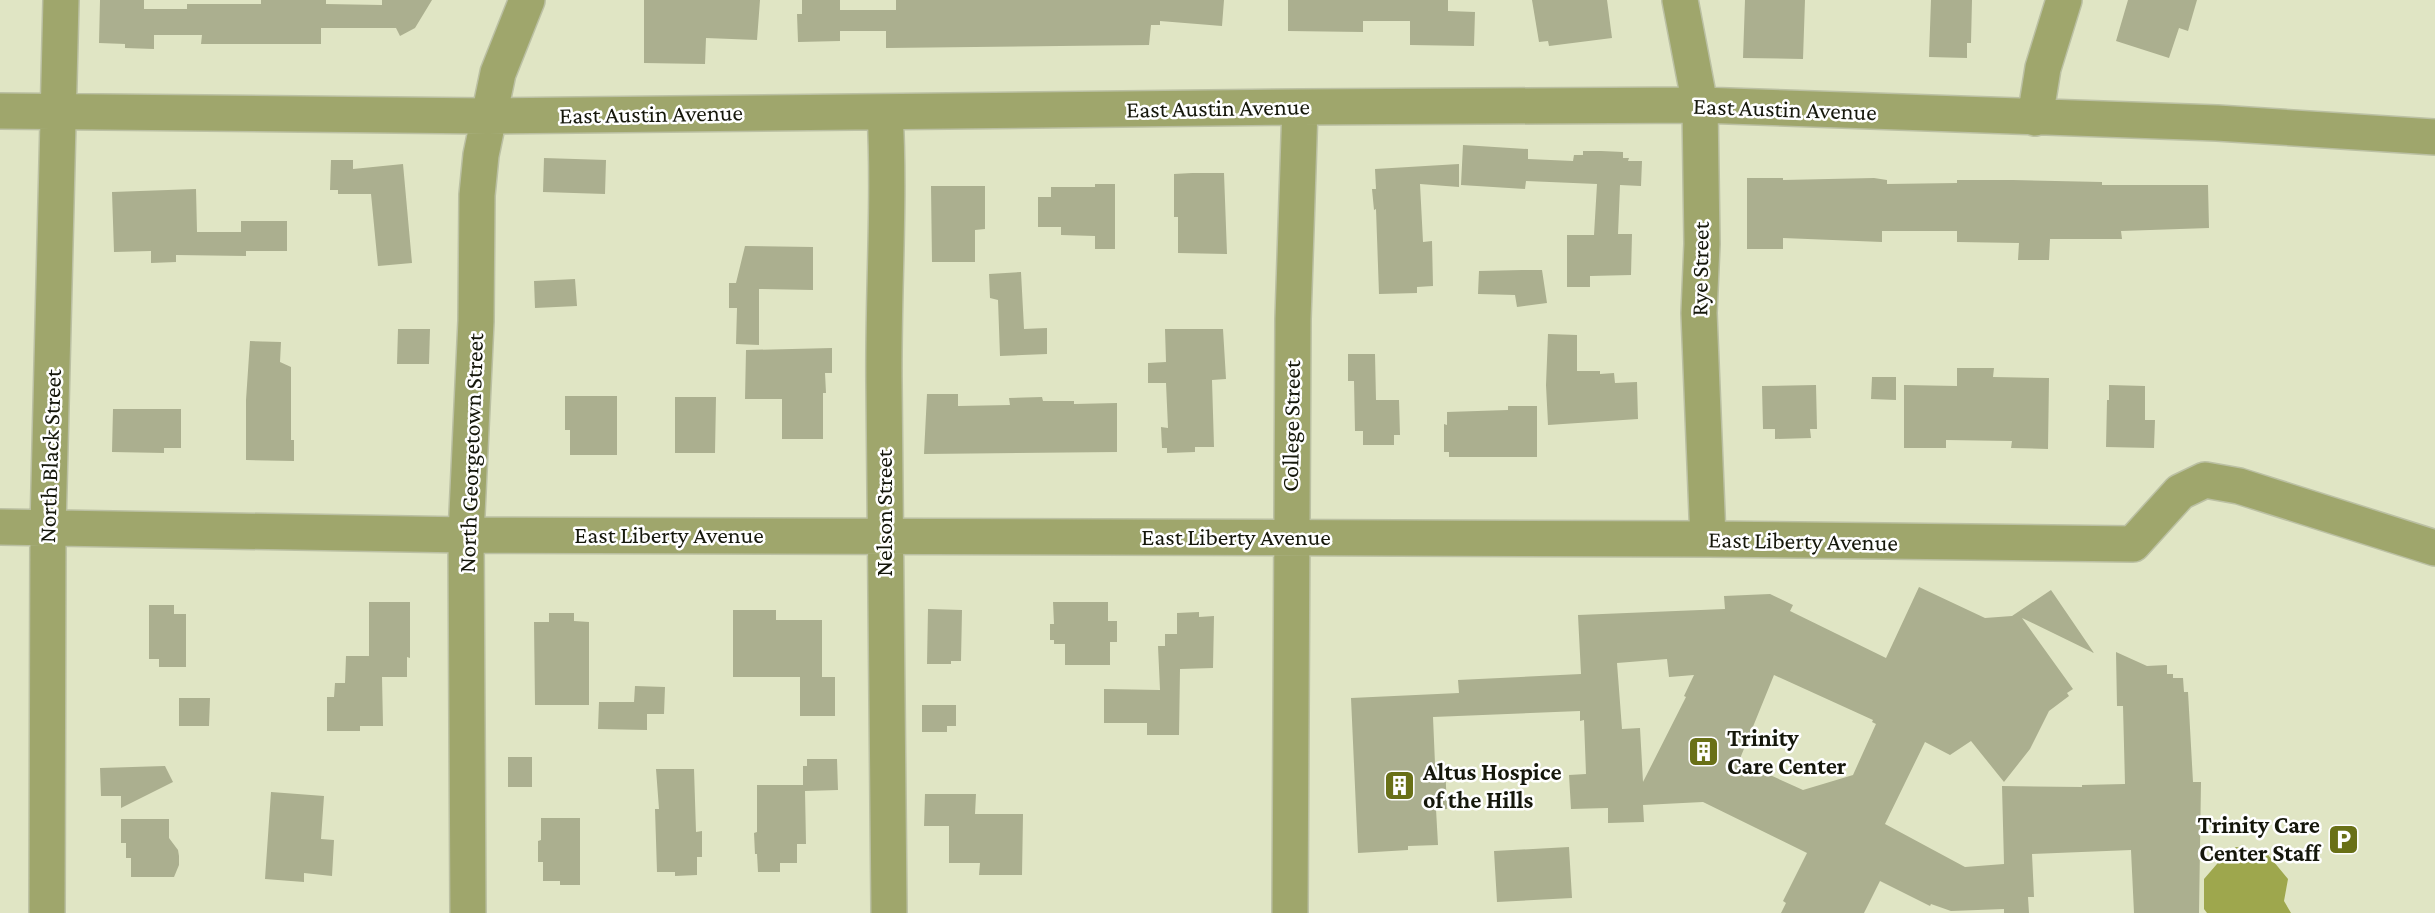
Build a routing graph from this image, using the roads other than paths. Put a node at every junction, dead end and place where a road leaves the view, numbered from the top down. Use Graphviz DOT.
graph roads {
  1 [pos="61,0"];
  2 [pos="527,0"];
  3 [pos="1680,0"];
  4 [pos="2064,0"];
  5 [pos="1700,105"];
  6 [pos="1300,107"];
  7 [pos="0,111"];
  8 [pos="59,111"];
  9 [pos="885,112"];
  10 [pos="488,116"];
  11 [pos="2035,118"];
  12 [pos="2435,137"];
  13 [pos="0,527"];
  14 [pos="48,528"];
  15 [pos="466,535"];
  16 [pos="884,536"];
  17 [pos="1290,538"];
  18 [pos="1708,540"];
  19 [pos="2435,548"];
  20 [pos="47,913"];
  21 [pos="468,913"];
  22 [pos="890,913"];
  23 [pos="1290,913"];
  1 -- 8 [label="street, North Black Street"];
  2 -- 10 [label="street, North Georgetown Street"];
  3 -- 5 [label="street, Rye Street"];
  4 -- 11 [label="street"];
  5 -- 6 [label="street, East Austin Avenue"];
  5 -- 11 [label="street, East Austin Avenue"];
  5 -- 18 [label="street, Rye Street"];
  6 -- 9 [label="street, East Austin Avenue"];
  6 -- 17 [label="street, College Street"];
  7 -- 8 [label="street, East Austin Avenue"];
  8 -- 10 [label="street, East Austin Avenue"];
  8 -- 14 [label="street, North Black Street"];
  9 -- 10 [label="street, East Austin Avenue"];
  9 -- 16 [label="street, Nelson Street"];
  10 -- 15 [label="street, North Georgetown Street"];
  11 -- 12 [label="street, East Austin Avenue"];
  13 -- 14 [label="street, East Liberty Avenue"];
  14 -- 15 [label="street, East Liberty Avenue"];
  14 -- 20 [label="street, North Black Street"];
  15 -- 16 [label="street, East Liberty Avenue"];
  15 -- 21 [label="street, North Georgetown Street"];
  16 -- 17 [label="street, East Liberty Avenue"];
  16 -- 22 [label="street, Nelson Street"];
  17 -- 18 [label="street, East Liberty Avenue"];
  17 -- 23 [label="street, College Street"];
  18 -- 19 [label="street, East Liberty Avenue"];
}
